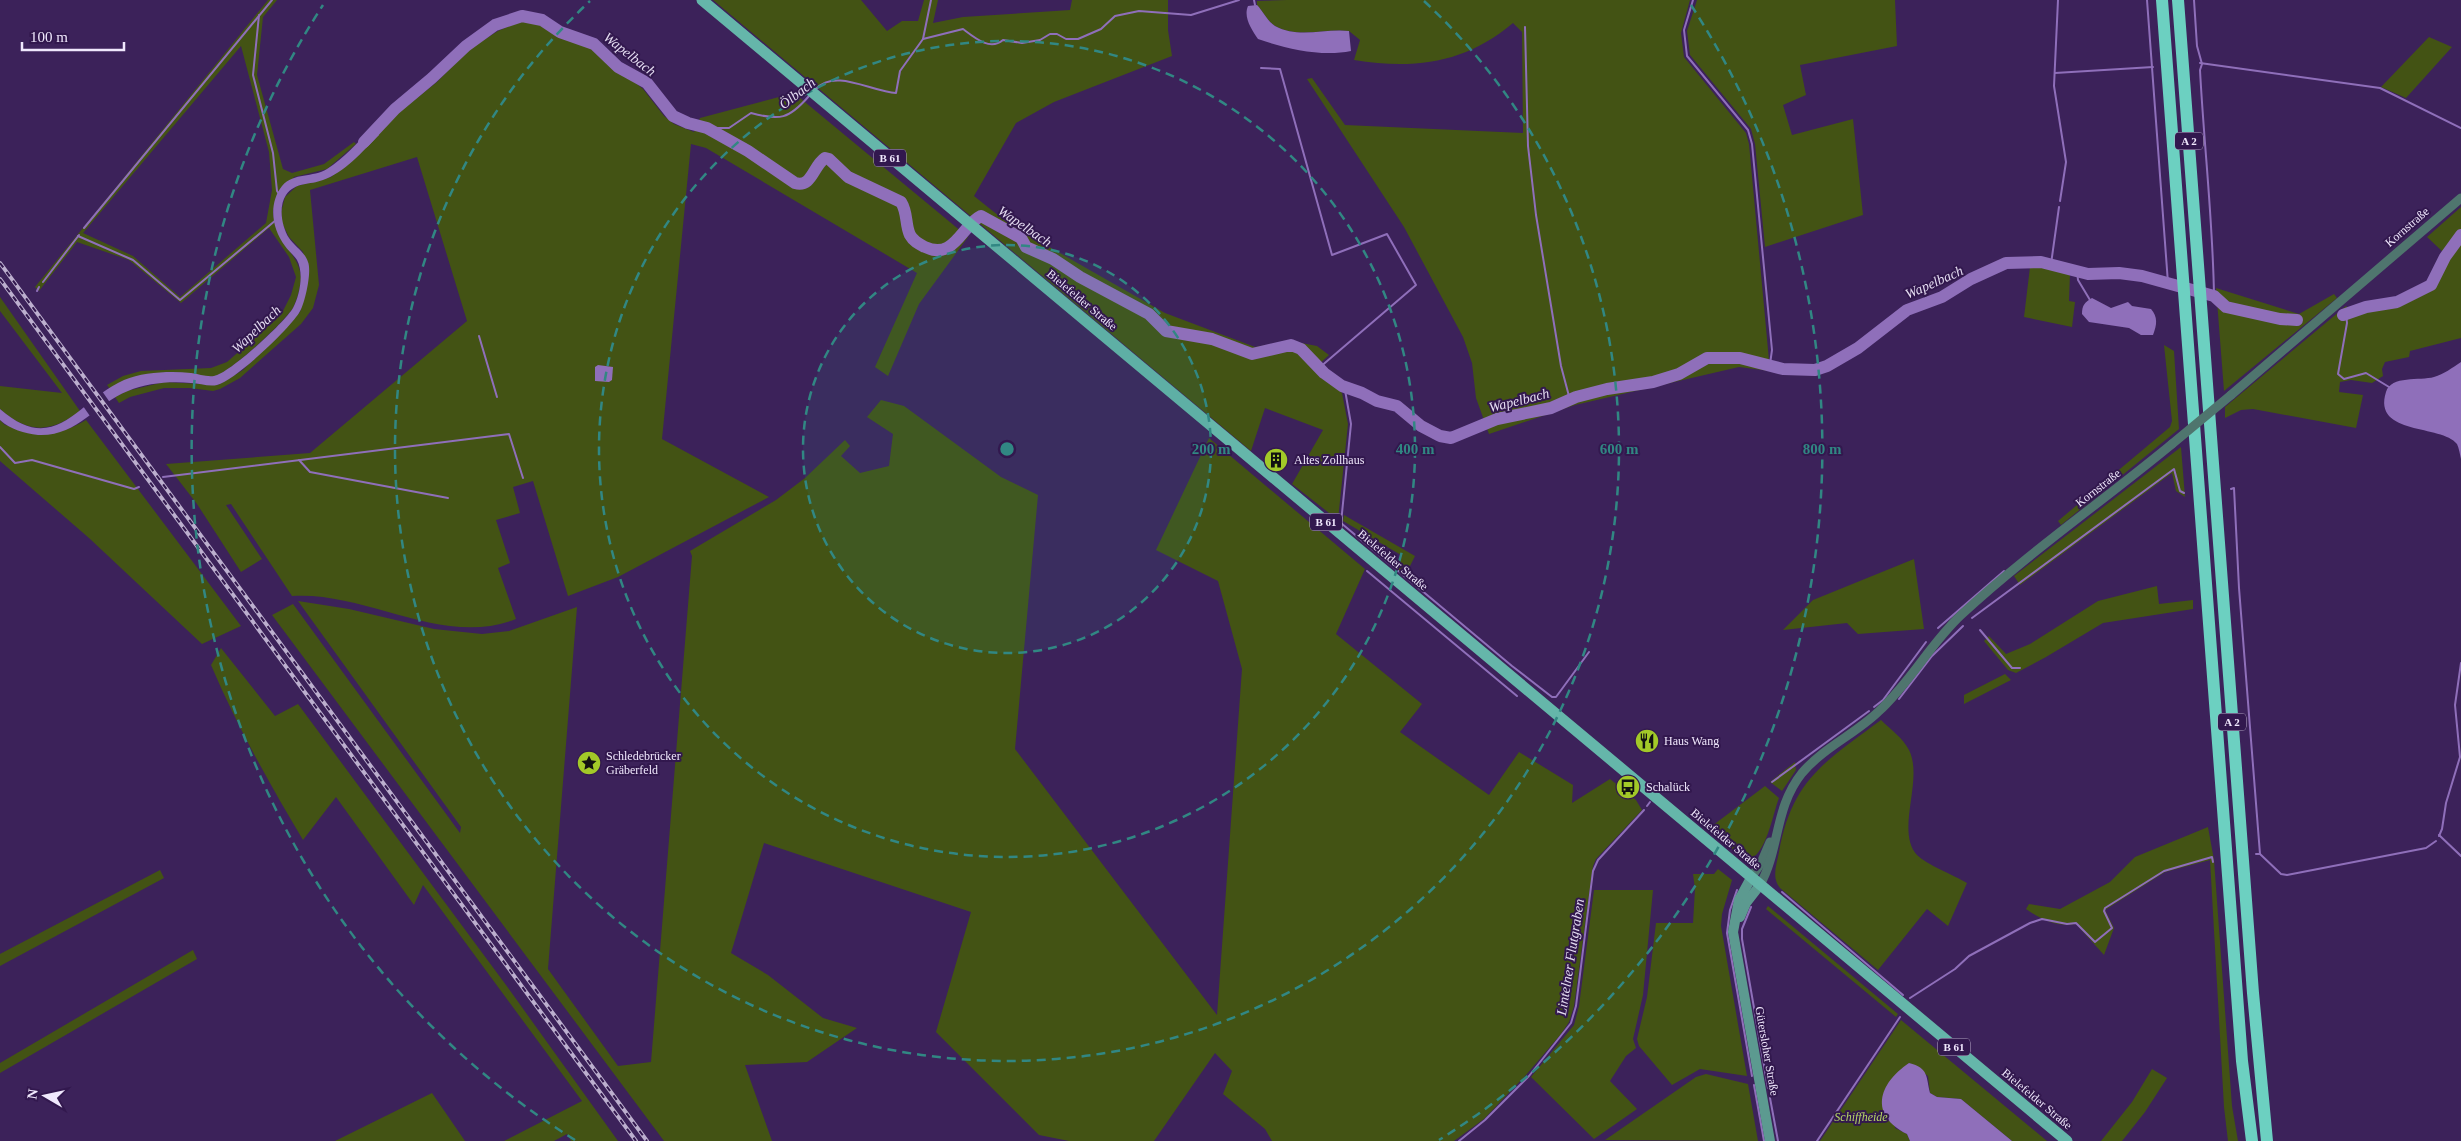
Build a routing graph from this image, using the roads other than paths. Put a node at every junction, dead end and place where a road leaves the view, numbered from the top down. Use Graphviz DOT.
graph roads {
  1 [pos="702,0"];
  2 [pos="2162,0"];
  3 [pos="2178,0"];
  4 [pos="2461,198"];
  5 [pos="1756,881"];
  6 [pos="1770,1141"];
  7 [pos="2067,1141"];
  8 [pos="2252,1141"];
  9 [pos="2267,1141"];
  1 -- 5 [label="main road, Bielefelder Straße / B 61"];
  2 -- 8 [label="highway, A 2"];
  3 -- 9 [label="highway, A 2"];
  4 -- 5 [label="street, Kornstraße, bridge"];
  5 -- 6 [label="main road, Gütersloher Straße"];
  5 -- 7 [label="main road, Bielefelder Straße / B 61"];
}
